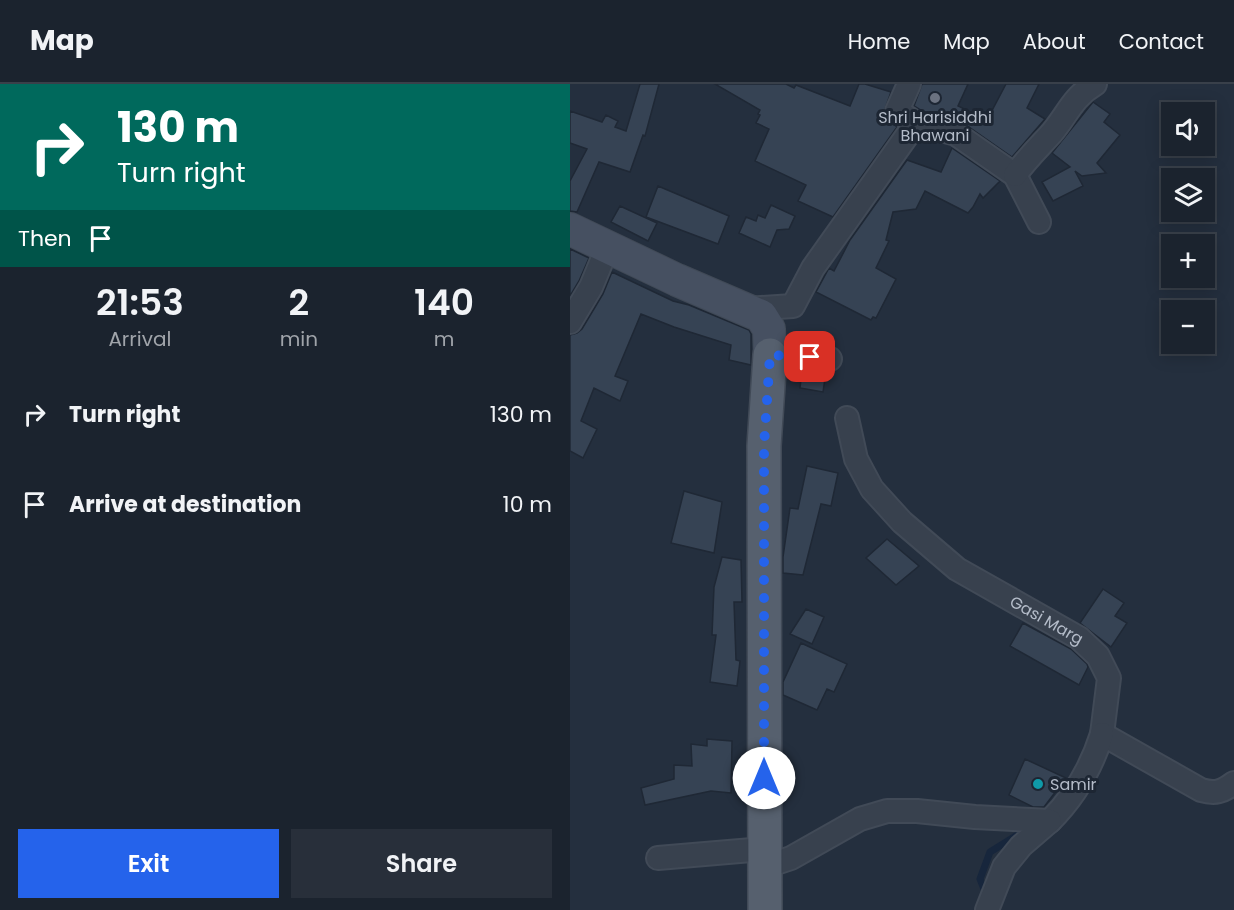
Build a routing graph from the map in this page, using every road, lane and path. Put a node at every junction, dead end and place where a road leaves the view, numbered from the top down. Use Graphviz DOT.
graph roads {
  1 [pos="909,84"];
  2 [pos="1095,84"];
  3 [pos="916,123"];
  4 [pos="1015,175"];
  5 [pos="1040,222"];
  6 [pos="570,229"];
  7 [pos="608,246"];
  8 [pos="747,309"];
  9 [pos="570,322"];
  10 [pos="770,355"];
  11 [pos="830,358"];
  12 [pos="847,418"];
  13 [pos="1102,734"];
  14 [pos="1234,783"];
  15 [pos="1050,821"];
  16 [pos="658,858"];
  17 [pos="764,858"];
  18 [pos="765,910"];
  19 [pos="987,910"];
  1 -- 3 [label="street"];
  2 -- 4 [label="street"];
  3 -- 4 [label="street"];
  3 -- 8 [label="street"];
  4 -- 5 [label="street"];
  6 -- 7 [label="street"];
  7 -- 8 [label="street"];
  7 -- 9 [label="street"];
  8 -- 10 [label="street"];
  10 -- 11 [label="street"];
  10 -- 17 [label="main road"];
  12 -- 13 [label="street, Gasi Marg"];
  13 -- 14 [label="street"];
  13 -- 15 [label="street, Gasi Marg"];
  15 -- 17 [label="street"];
  15 -- 19 [label="street, Gasi Marg"];
  16 -- 17 [label="street"];
  17 -- 18 [label="main road"];
}
